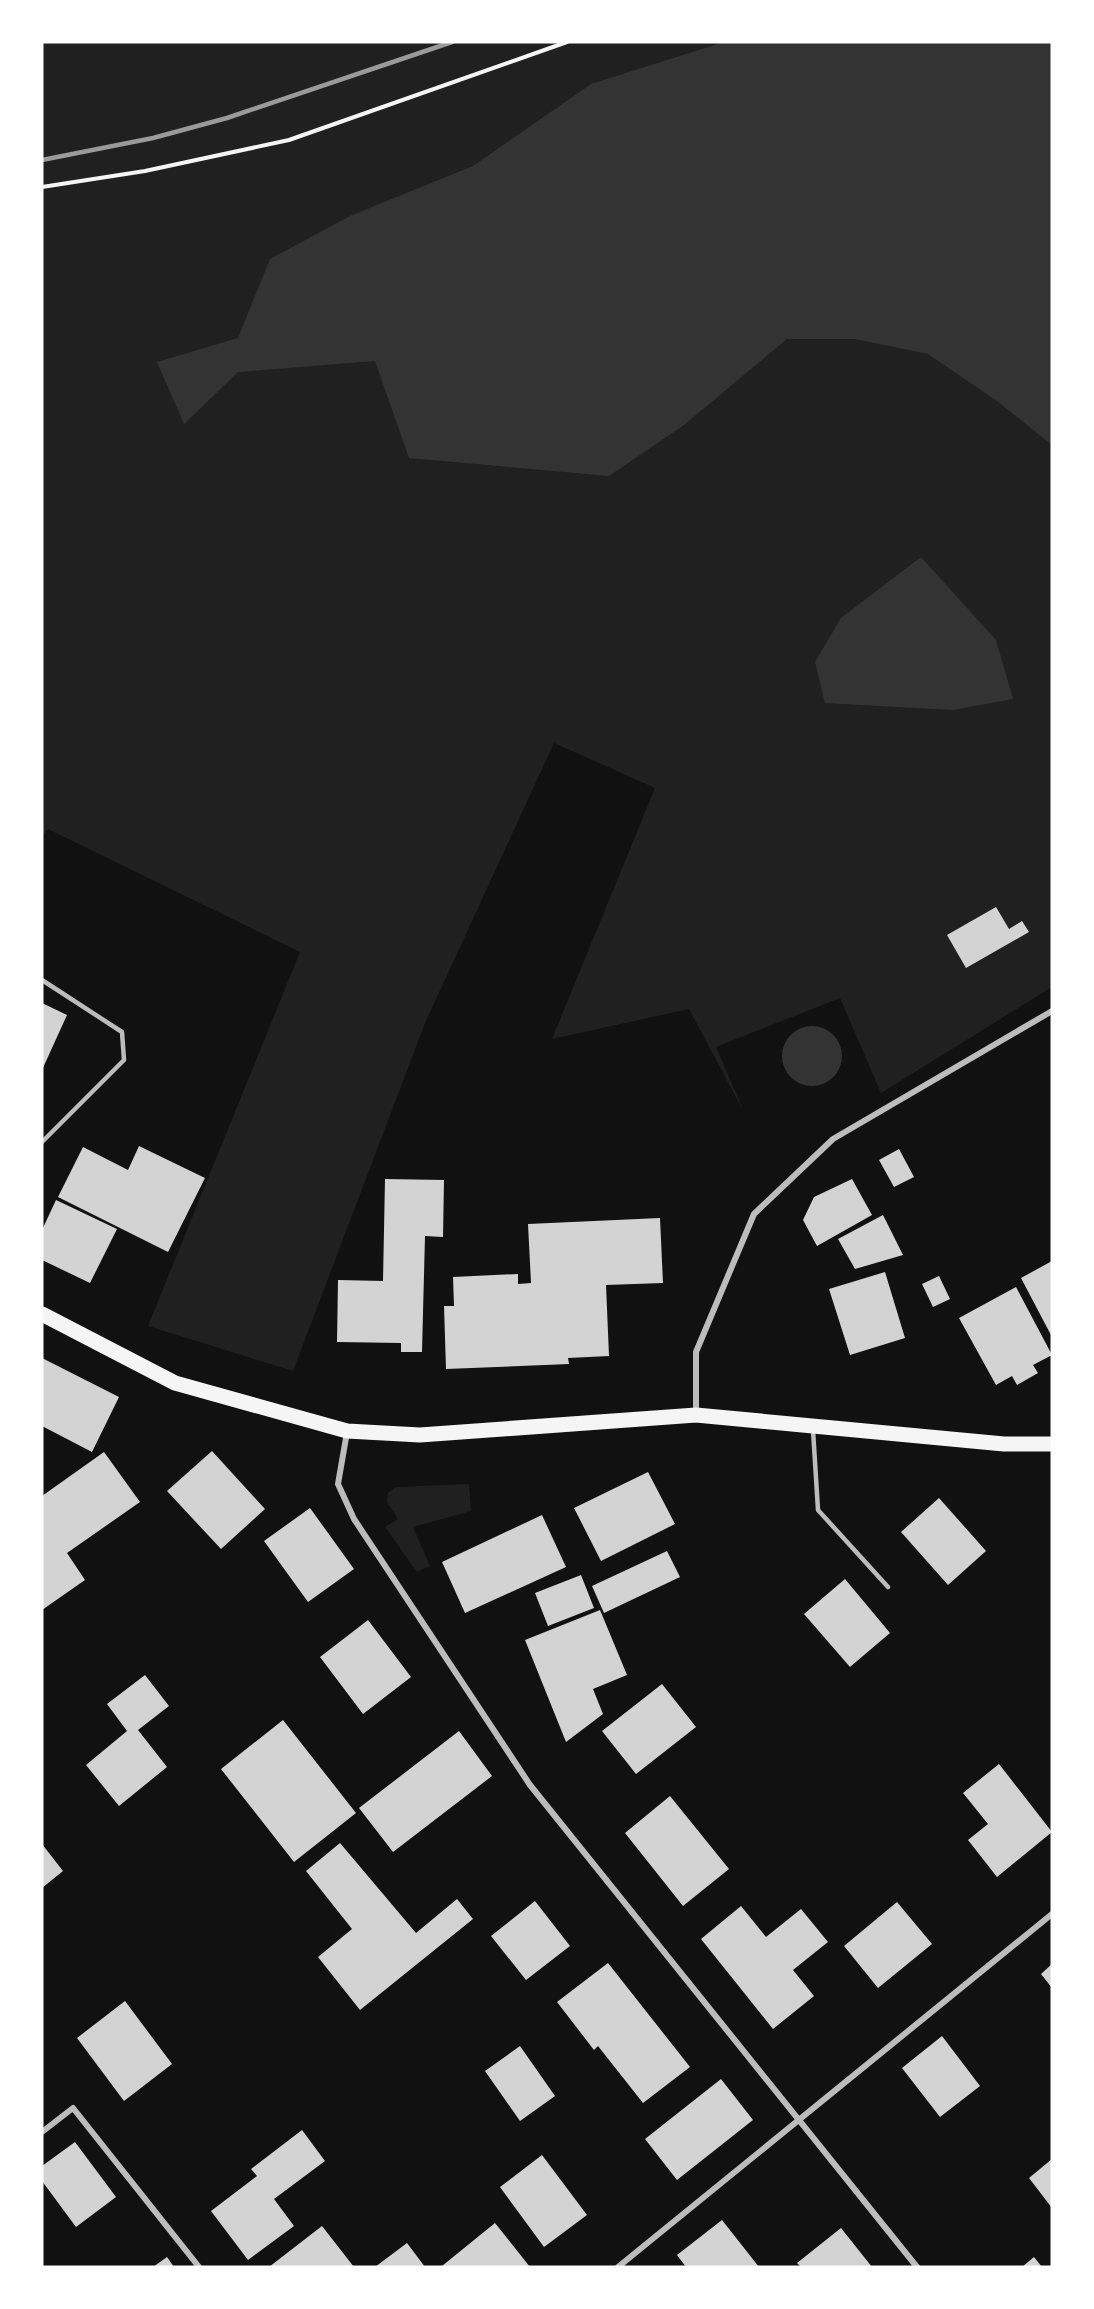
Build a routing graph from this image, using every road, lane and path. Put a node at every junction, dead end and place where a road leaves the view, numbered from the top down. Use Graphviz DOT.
graph roads {
  1 [pos="567,42"];
  2 [pos="42,187"];
  3 [pos="42,980"];
  4 [pos="1052,1011"];
  5 [pos="42,1142"];
  6 [pos="42,1314"];
  7 [pos="696,1415"];
  8 [pos="813,1427"];
  9 [pos="347,1431"];
  10 [pos="1052,1444"];
  11 [pos="888,1587"];
  12 [pos="1052,1914"];
  13 [pos="798,2118"];
  14 [pos="42,2132"];
  15 [pos="199,2267"];
  16 [pos="618,2267"];
  17 [pos="917,2267"];
  1 -- 2 [label="path"];
  3 -- 5 [label="lane"];
  4 -- 7 [label="street"];
  6 -- 9 [label="main road"];
  7 -- 8 [label="main road"];
  7 -- 9 [label="main road"];
  8 -- 10 [label="main road"];
  8 -- 11 [label="lane"];
  9 -- 13 [label="street"];
  12 -- 13 [label="street"];
  13 -- 16 [label="street"];
  13 -- 17 [label="street"];
  14 -- 15 [label="street"];
}
